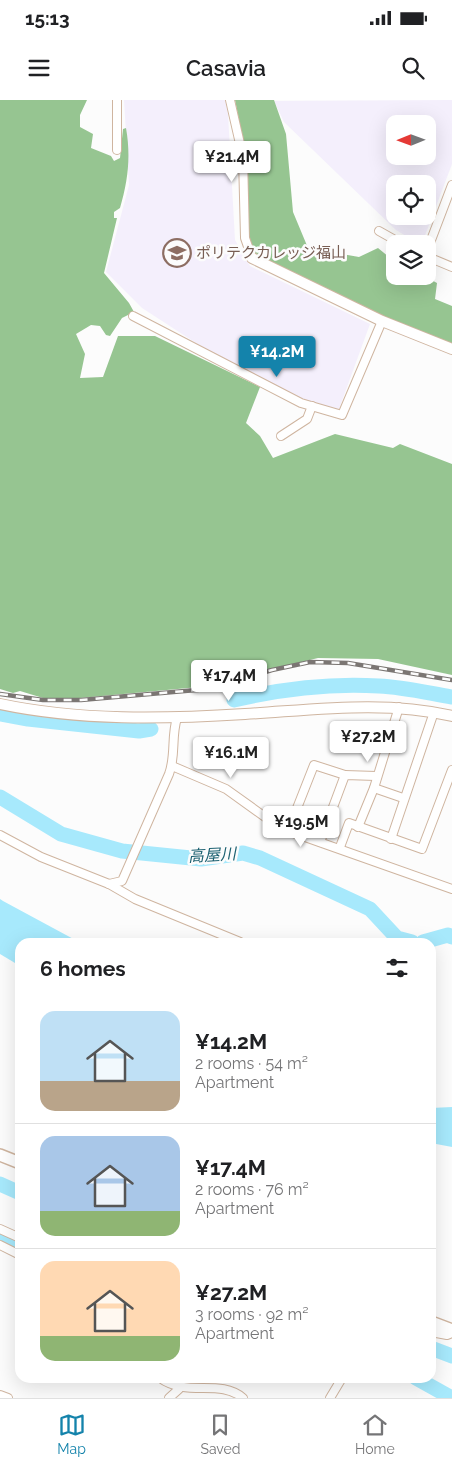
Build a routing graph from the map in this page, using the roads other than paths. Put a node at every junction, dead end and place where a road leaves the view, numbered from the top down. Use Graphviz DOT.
graph roads {
  1 [pos="118,100"];
  2 [pos="230,100"];
  3 [pos="117,150"];
  4 [pos="452,184"];
  5 [pos="379,231"];
  6 [pos="386,235"];
  7 [pos="433,235"];
  8 [pos="252,258"];
  9 [pos="436,260"];
  10 [pos="452,267"];
  11 [pos="133,316"];
  12 [pos="382,321"];
  13 [pos="452,349"];
  14 [pos="312,406"];
  15 [pos="281,436"];
  16 [pos="0,704"];
  17 [pos="399,707"];
  18 [pos="434,712"];
  19 [pos="452,716"];
  20 [pos="177,718"];
  21 [pos="171,770"];
  22 [pos="452,770"];
  23 [pos="345,775"];
  24 [pos="376,776"];
  25 [pos="374,788"];
  26 [pos="403,798"];
  27 [pos="358,826"];
  28 [pos="288,831"];
  29 [pos="0,835"];
  30 [pos="391,839"];
  31 [pos="320,842"];
  32 [pos="340,848"];
  33 [pos="109,884"];
  34 [pos="452,889"];
  35 [pos="230,938"];
  36 [pos="0,1155"];
  37 [pos="15,1161"];
  38 [pos="0,1229"];
  39 [pos="15,1236"];
  40 [pos="0,1244"];
  41 [pos="15,1252"];
  42 [pos="436,1324"];
  43 [pos="452,1331"];
  44 [pos="436,1333"];
  45 [pos="166,1383"];
  46 [pos="339,1383"];
  47 [pos="179,1389"];
  48 [pos="0,1395"];
  49 [pos="8,1398"];
  50 [pos="169,1398"];
  51 [pos="243,1398"];
  52 [pos="330,1398"];
  1 -- 3 [label="street"];
  2 -- 8 [label="street"];
  4 -- 7 [label="street"];
  5 -- 6 [label="street"];
  8 -- 12 [label="street"];
  9 -- 10 [label="street"];
  11 -- 14 [label="street"];
  12 -- 13 [label="street"];
  12 -- 14 [label="street"];
  14 -- 15 [label="street"];
  16 -- 20 [label="street"];
  17 -- 18 [label="street"];
  17 -- 20 [label="street"];
  17 -- 24 [label="street"];
  18 -- 19 [label="street"];
  18 -- 26 [label="street"];
  20 -- 21 [label="street"];
  21 -- 28 [label="street"];
  21 -- 33 [label="street"];
  22 -- 30 [label="street"];
  23 -- 24 [label="street"];
  23 -- 28 [label="street"];
  23 -- 31 [label="street"];
  24 -- 25 [label="street"];
  25 -- 26 [label="street"];
  25 -- 27 [label="street"];
  26 -- 30 [label="street"];
  27 -- 30 [label="street"];
  27 -- 32 [label="street"];
  28 -- 31 [label="street"];
  29 -- 33 [label="street"];
  31 -- 32 [label="street"];
  32 -- 34 [label="street"];
  33 -- 35 [label="street"];
  36 -- 37 [label="main road"];
  38 -- 39 [label="street"];
  40 -- 41 [label="street"];
  42 -- 43 [label="main road"];
  43 -- 44 [label="street"];
  45 -- 47 [label="street"];
  46 -- 52 [label="street"];
  47 -- 50 [label="street"];
  47 -- 51 [label="street"];
  48 -- 49 [label="street"];
}
